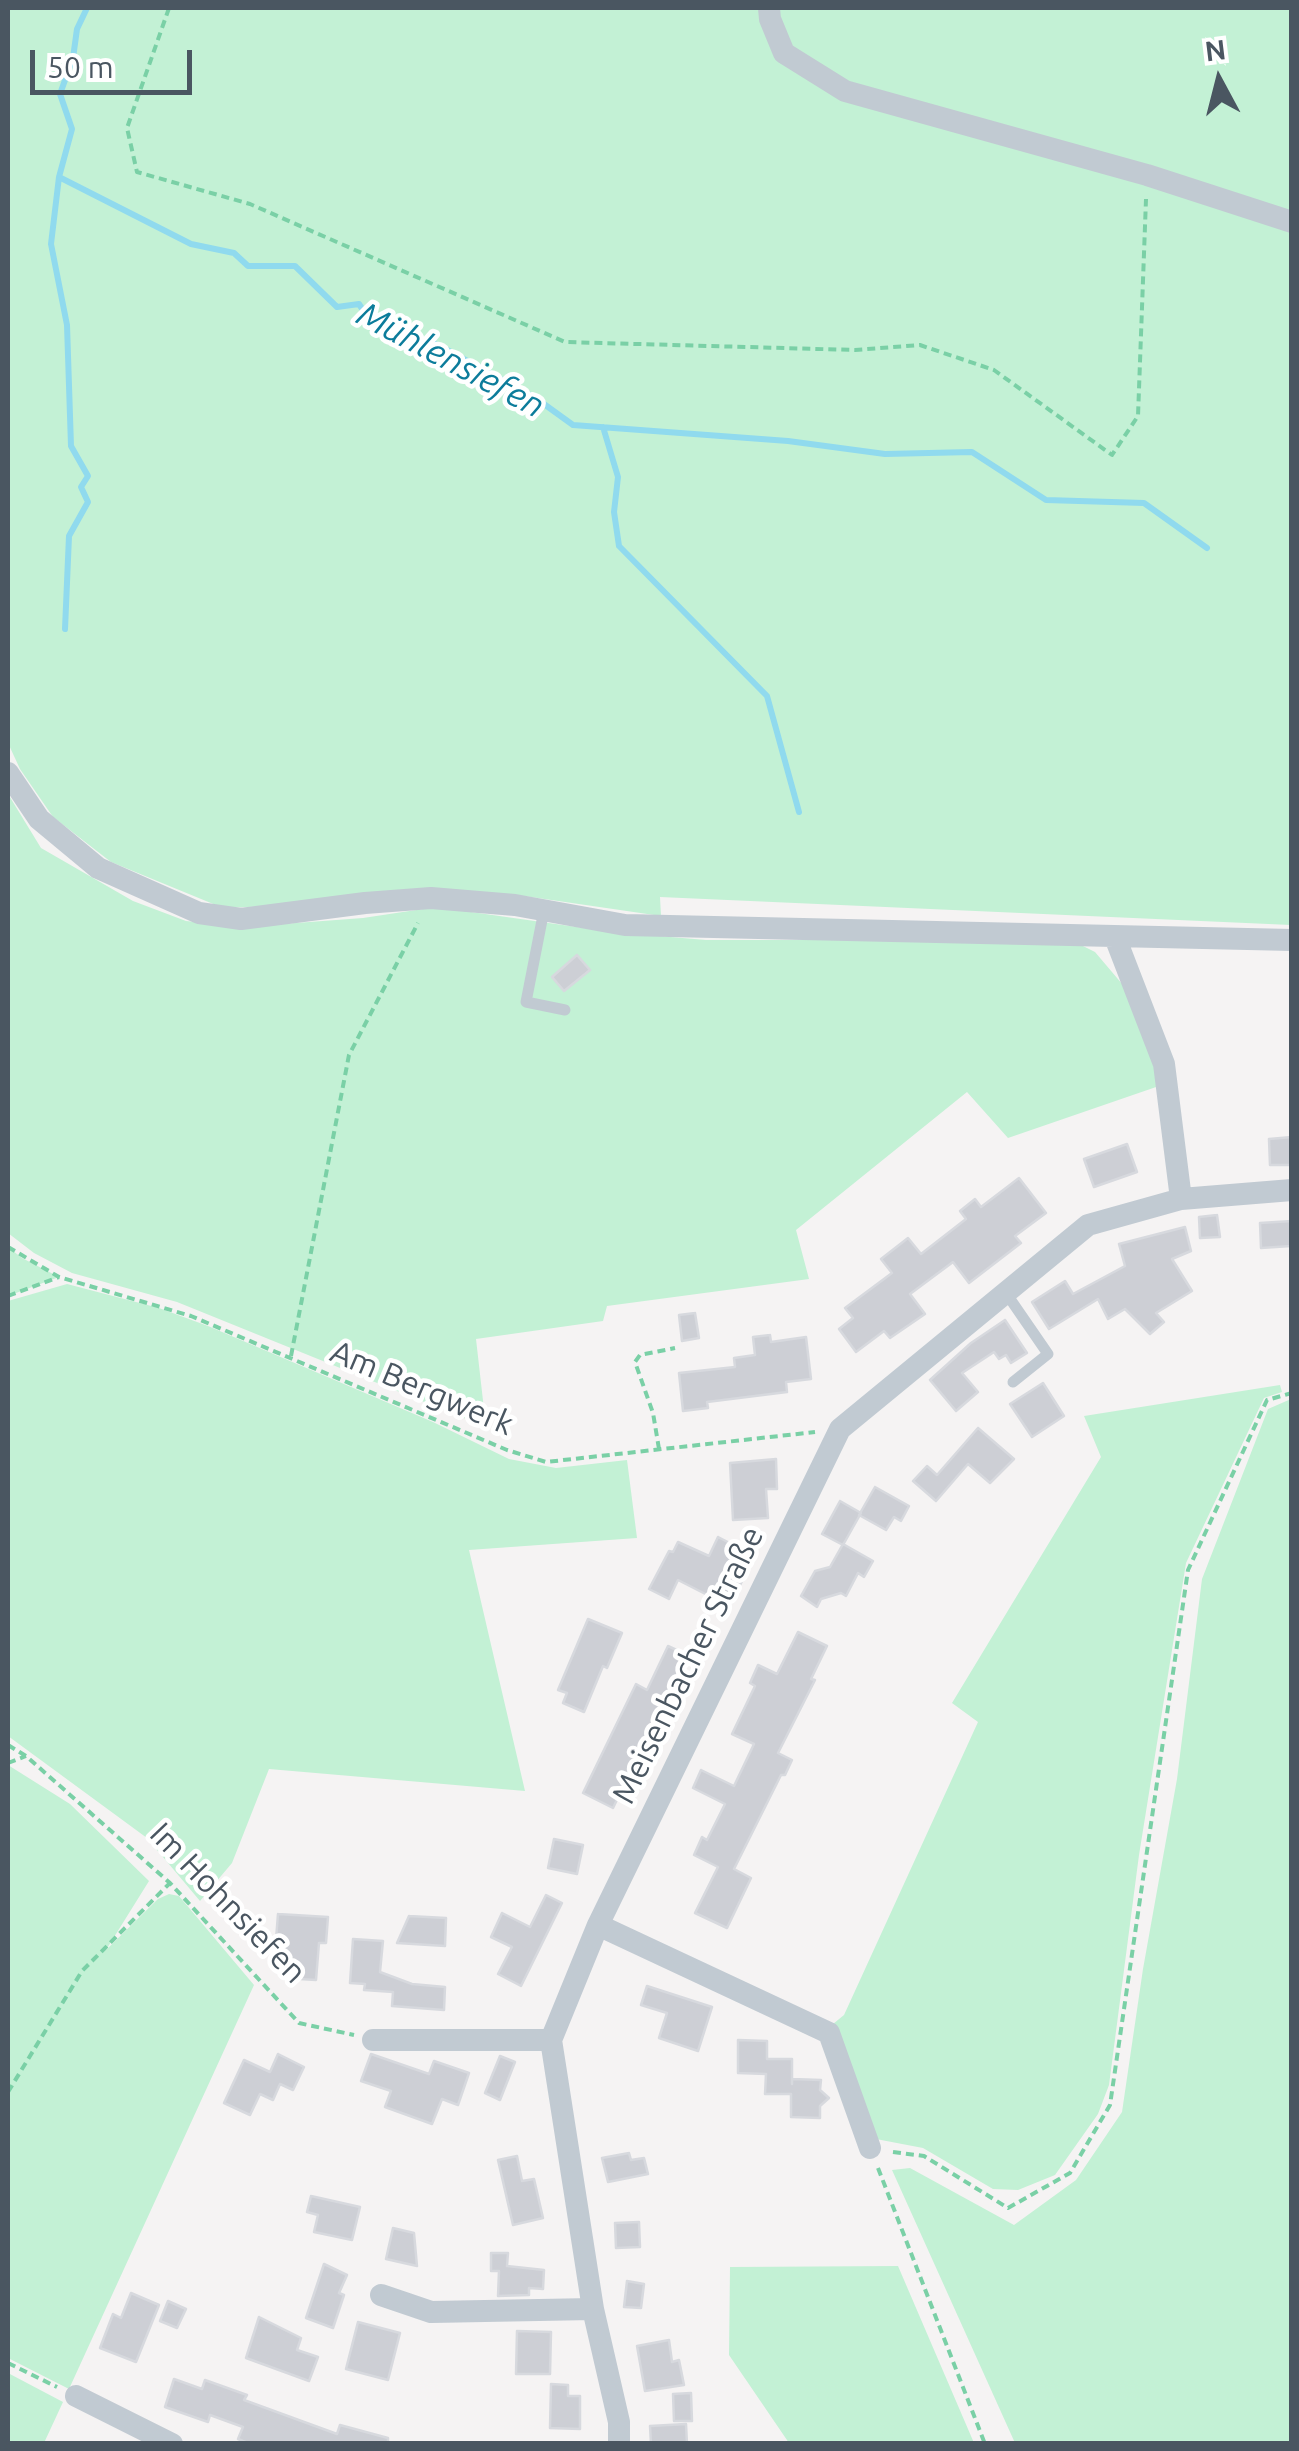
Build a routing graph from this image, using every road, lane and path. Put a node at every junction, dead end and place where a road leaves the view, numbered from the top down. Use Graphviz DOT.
graph roads {
  1 [pos="170,8"];
  2 [pos="770,8"];
  3 [pos="1147,174"];
  4 [pos="1292,222"];
  5 [pos="8,772"];
  6 [pos="430,898"];
  7 [pos="544,910"];
  8 [pos="1114,937"];
  9 [pos="1292,940"];
  10 [pos="565,1010"];
  11 [pos="1292,1190"];
  12 [pos="1180,1200"];
  13 [pos="8,1247"];
  14 [pos="58,1277"];
  15 [pos="1006,1293"];
  16 [pos="8,1296"];
  17 [pos="674,1348"];
  18 [pos="291,1356"];
  19 [pos="1013,1382"];
  20 [pos="1292,1393"];
  21 [pos="840,1429"];
  22 [pos="658,1449"];
  23 [pos="8,1745"];
  24 [pos="26,1756"];
  25 [pos="8,1763"];
  26 [pos="170,1883"];
  27 [pos="598,1925"];
  28 [pos="373,2040"];
  29 [pos="550,2040"];
  30 [pos="8,2092"];
  31 [pos="870,2148"];
  32 [pos="382,2295"];
  33 [pos="593,2309"];
  34 [pos="8,2362"];
  35 [pos="76,2396"];
  36 [pos="172,2444"];
  37 [pos="619,2444"];
  38 [pos="984,2444"];
  1 -- 3 [label="path"];
  2 -- 3 [label="street"];
  3 -- 4 [label="street"];
  5 -- 6 [label="street"];
  6 -- 7 [label="street"];
  6 -- 18 [label="path"];
  7 -- 8 [label="street"];
  7 -- 10 [label="lane"];
  8 -- 9 [label="street"];
  8 -- 12 [label="street"];
  11 -- 12 [label="street, Meisenbacher Straße"];
  12 -- 15 [label="street, Meisenbacher Straße"];
  13 -- 14 [label="path, Am Bergwerk"];
  14 -- 16 [label="path"];
  14 -- 18 [label="path, Am Bergwerk"];
  15 -- 19 [label="lane"];
  15 -- 21 [label="street, Meisenbacher Straße"];
  17 -- 22 [label="path"];
  18 -- 22 [label="path, Am Bergwerk"];
  20 -- 31 [label="path"];
  21 -- 22 [label="path, Am Bergwerk"];
  21 -- 27 [label="street, Meisenbacher Straße"];
  23 -- 24 [label="path, Im Hohnsiefen"];
  24 -- 25 [label="path"];
  24 -- 26 [label="path, Im Hohnsiefen"];
  26 -- 28 [label="path, Im Hohnsiefen"];
  26 -- 30 [label="path"];
  27 -- 29 [label="street, Meisenbacher Straße"];
  27 -- 31 [label="street"];
  28 -- 29 [label="street"];
  29 -- 33 [label="street"];
  31 -- 38 [label="path"];
  32 -- 33 [label="street"];
  33 -- 37 [label="street"];
  34 -- 35 [label="path"];
  35 -- 36 [label="street"];
}
